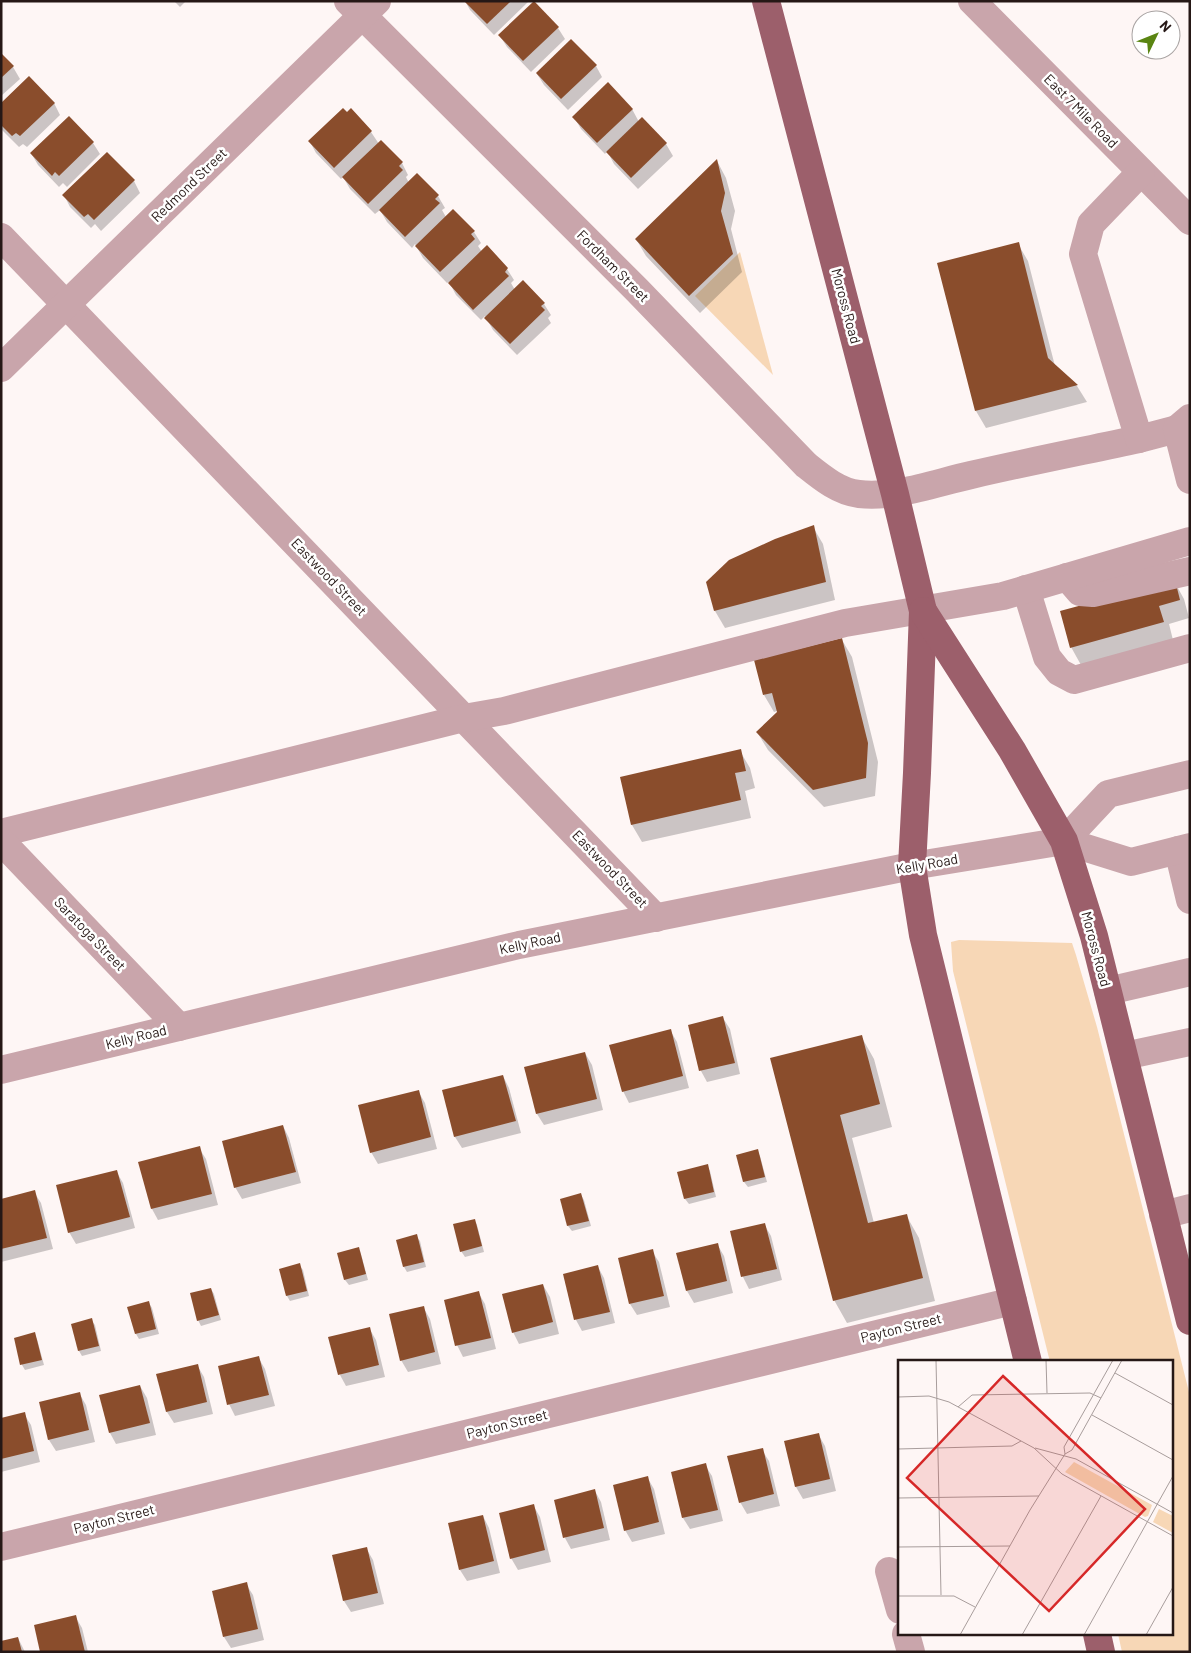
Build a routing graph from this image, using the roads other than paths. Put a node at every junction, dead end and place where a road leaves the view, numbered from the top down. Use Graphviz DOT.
graph roads {
  1 [pos="766,1"];
  2 [pos="972,1"];
  3 [pos="362,6"];
  4 [pos="1141,172"];
  5 [pos="1190,221"];
  6 [pos="1,238"];
  7 [pos="66,304"];
  8 [pos="1,368"];
  9 [pos="1183,423"];
  10 [pos="1138,439"];
  11 [pos="1190,480"];
  12 [pos="895,494"];
  13 [pos="1190,541"];
  14 [pos="1190,571"];
  15 [pos="1067,577"];
  16 [pos="1026,589"];
  17 [pos="923,611"];
  18 [pos="1190,648"];
  19 [pos="464,718"];
  20 [pos="1190,774"];
  21 [pos="1,832"];
  22 [pos="1,841"];
  23 [pos="1064,841"];
  24 [pos="1184,848"];
  25 [pos="912,866"];
  26 [pos="1190,900"];
  27 [pos="656,918"];
  28 [pos="1190,972"];
  29 [pos="1108,991"];
  30 [pos="179,1027"];
  31 [pos="1190,1042"];
  32 [pos="1124,1056"];
  33 [pos="1,1070"];
  34 [pos="1190,1208"];
  35 [pos="1163,1215"];
  36 [pos="1013,1301"];
  37 [pos="1190,1321"];
  38 [pos="1028,1360"];
  39 [pos="1,1547"];
  40 [pos="889,1571"];
  41 [pos="898,1603"];
  42 [pos="906,1636"];
  43 [pos="1097,1636"];
  44 [pos="910,1652"];
  45 [pos="1101,1652"];
  1 -- 12 [label="main road, Moross Road"];
  2 -- 4 [label="street, East 7 Mile Road"];
  3 -- 7 [label="street, Redmond Street"];
  3 -- 12 [label="street, Fordham Street"];
  4 -- 5 [label="street, East 7 Mile Road"];
  4 -- 10 [label="street"];
  6 -- 7 [label="street, Eastwood Street"];
  7 -- 8 [label="street, Redmond Street"];
  7 -- 19 [label="street, Eastwood Street"];
  9 -- 10 [label="street, Fordham Street"];
  9 -- 11 [label="street"];
  10 -- 12 [label="street, Fordham Street"];
  12 -- 17 [label="main road, Moross Road"];
  13 -- 15 [label="street"];
  14 -- 15 [label="street"];
  15 -- 16 [label="street"];
  16 -- 17 [label="street"];
  16 -- 18 [label="street"];
  17 -- 19 [label="street"];
  17 -- 23 [label="main road, Moross Road"];
  17 -- 25 [label="main road, Moross Road"];
  19 -- 21 [label="street"];
  19 -- 27 [label="street, Eastwood Street"];
  20 -- 23 [label="street"];
  22 -- 30 [label="street, Saratoga Street"];
  23 -- 24 [label="street, Kelly Road"];
  23 -- 25 [label="street, Kelly Road"];
  23 -- 29 [label="main road, Moross Road"];
  24 -- 26 [label="street"];
  25 -- 27 [label="street, Kelly Road"];
  25 -- 36 [label="main road, Moross Road"];
  27 -- 30 [label="street, Kelly Road"];
  28 -- 29 [label="street"];
  29 -- 32 [label="main road, Moross Road"];
  30 -- 33 [label="street, Kelly Road"];
  31 -- 32 [label="street"];
  32 -- 35 [label="main road, Moross Road"];
  34 -- 35 [label="street"];
  35 -- 37 [label="main road, Moross Road"];
  36 -- 38 [label="main road, Moross Road"];
  36 -- 39 [label="street, Payton Street"];
  40 -- 41 [label="street"];
  42 -- 44 [label="street"];
  43 -- 45 [label="main road"];
}
